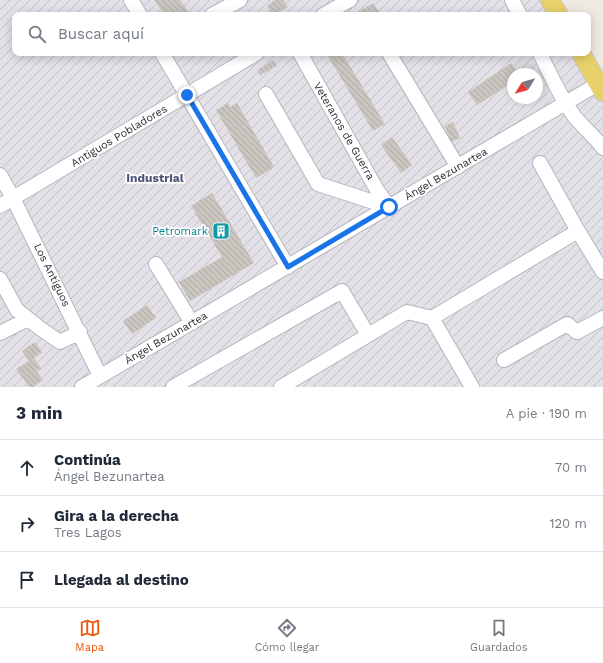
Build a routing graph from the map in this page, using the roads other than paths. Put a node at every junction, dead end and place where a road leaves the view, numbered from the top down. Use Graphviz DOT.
graph roads {
  1 [pos="131,0"];
  2 [pos="240,0"];
  3 [pos="350,0"];
  4 [pos="512,0"];
  5 [pos="550,0"];
  6 [pos="138,12"];
  7 [pos="218,12"];
  8 [pos="328,12"];
  9 [pos="518,12"];
  10 [pos="557,12"];
  11 [pos="164,56"];
  12 [pos="252,56"];
  13 [pos="302,56"];
  14 [pos="391,56"];
  15 [pos="541,56"];
  16 [pos="583,56"];
  17 [pos="601,86"];
  18 [pos="266,94"];
  19 [pos="187,95"];
  20 [pos="566,104"];
  21 [pos="603,148"];
  22 [pos="540,163"];
  23 [pos="458,167"];
  24 [pos="0,175"];
  25 [pos="14,198"];
  26 [pos="0,206"];
  27 [pos="389,207"];
  28 [pos="578,231"];
  29 [pos="156,264"];
  30 [pos="288,267"];
  31 [pos="603,272"];
  32 [pos="1,280"];
  33 [pos="432,318"];
  34 [pos="603,318"];
  35 [pos="28,319"];
  36 [pos="192,323"];
  37 [pos="80,332"];
  38 [pos="0,333"];
  39 [pos="368,335"];
  40 [pos="504,360"];
  41 [pos="100,376"];
  42 [pos="82,387"];
  43 [pos="173,387"];
  44 [pos="281,387"];
  45 [pos="472,387"];
  1 -- 6 [label="street"];
  2 -- 7 [label="street"];
  3 -- 8 [label="street"];
  4 -- 9 [label="street"];
  5 -- 10 [label="main road"];
  11 -- 19 [label="street"];
  12 -- 19 [label="street, Antiguos Pobladores"];
  13 -- 27 [label="street, Veteranos de Guerra"];
  14 -- 23 [label="street"];
  15 -- 20 [label="street"];
  16 -- 17 [label="main road"];
  17 -- 20 [label="street, Ángel Bezunartea"];
  18 -- 27 [label="street"];
  19 -- 25 [label="street, Antiguos Pobladores"];
  19 -- 30 [label="street"];
  20 -- 21 [label="street"];
  20 -- 23 [label="street, Ángel Bezunartea"];
  22 -- 28 [label="street"];
  23 -- 27 [label="street, Ángel Bezunartea"];
  24 -- 25 [label="street, Los Antiguos"];
  25 -- 26 [label="street, Antiguos Pobladores"];
  25 -- 37 [label="street, Los Antiguos"];
  27 -- 30 [label="street, Ángel Bezunartea"];
  28 -- 31 [label="street"];
  28 -- 33 [label="street"];
  29 -- 36 [label="street"];
  30 -- 36 [label="street, Ángel Bezunartea"];
  32 -- 35 [label="street"];
  33 -- 39 [label="street"];
  33 -- 45 [label="street"];
  34 -- 40 [label="street"];
  35 -- 37 [label="street"];
  35 -- 38 [label="street"];
  36 -- 41 [label="street, Ángel Bezunartea"];
  37 -- 41 [label="street, Los Antiguos"];
  39 -- 43 [label="street"];
  39 -- 44 [label="street"];
  41 -- 42 [label="street, Ángel Bezunartea"];
}
